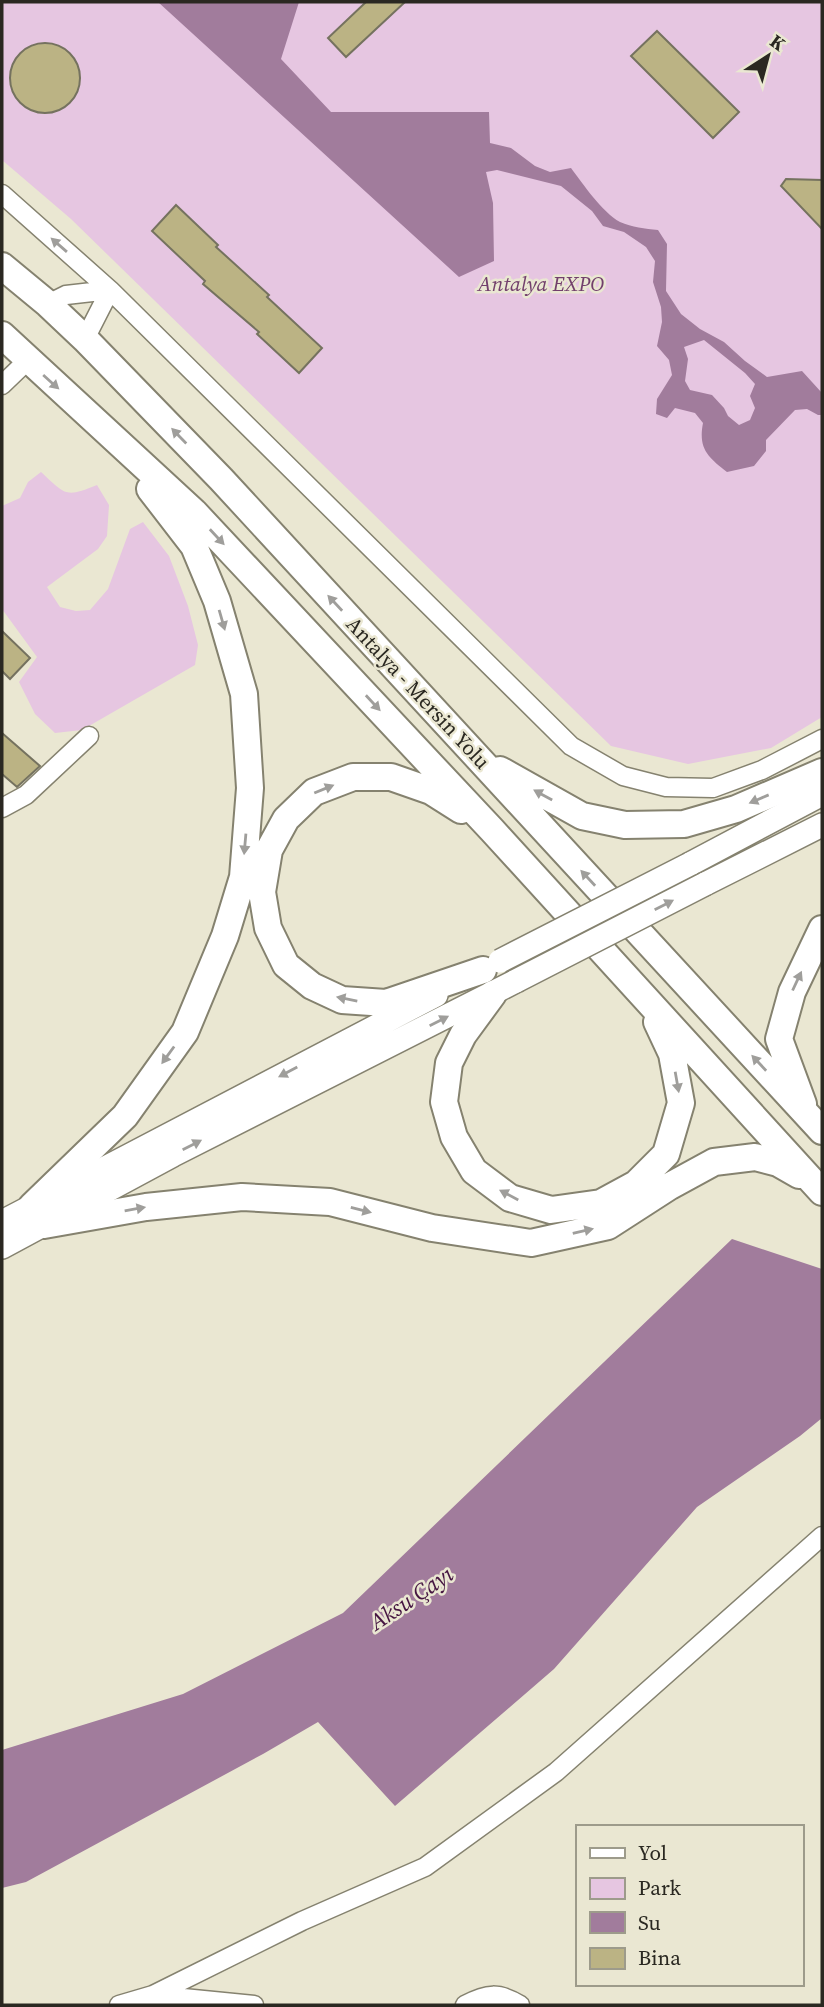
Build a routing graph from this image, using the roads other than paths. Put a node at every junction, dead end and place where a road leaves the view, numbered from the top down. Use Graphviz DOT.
graph roads {
  1 [pos="2,194"];
  2 [pos="2,266"];
  3 [pos="110,290"];
  4 [pos="48,304"];
  5 [pos="2,335"];
  6 [pos="85,339"];
  7 [pos="28,360"];
  8 [pos="2,385"];
  9 [pos="95,420"];
  10 [pos="89,736"];
  11 [pos="822,739"];
  12 [pos="478,758"];
  13 [pos="822,772"];
  14 [pos="822,794"];
  15 [pos="2,808"];
  16 [pos="822,825"];
  17 [pos="492,830"];
  18 [pos="822,929"];
  19 [pos="492,975"];
  20 [pos="644,996"];
  21 [pos="815,1123"];
  22 [pos="818,1187"];
  23 [pos="38,1215"];
  24 [pos="2,1222"];
  25 [pos="2,1247"];
  26 [pos="822,1536"];
  27 [pos="153,1995"];
  28 [pos="119,2005"];
  29 [pos="254,2005"];
  30 [pos="465,2005"];
  31 [pos="520,2005"];
  3 -- 1 [label="lane, one-way"];
  2 -- 4 [label="highway, Antalya - Mersin Yolu"];
  3 -- 4 [label="lane"];
  3 -- 6 [label="lane"];
  3 -- 11 [label="lane"];
  4 -- 6 [label="highway, Antalya - Mersin Yolu"];
  5 -- 7 [label="highway, Antalya - Mersin Yolu"];
  12 -- 6 [label="highway, Antalya - Mersin Yolu, one-way"];
  7 -- 8 [label="lane"];
  7 -- 9 [label="highway, Antalya - Mersin Yolu, one-way"];
  9 -- 17 [label="highway, Antalya - Mersin Yolu, one-way"];
  9 -- 23 [label="highway, one-way"];
  10 -- 15 [label="lane"];
  13 -- 12 [label="highway, one-way"];
  21 -- 12 [label="highway, Antalya - Mersin Yolu, one-way"];
  14 -- 19 [label="main road, bridge"];
  19 -- 16 [label="main road, one-way, bridge"];
  19 -- 17 [label="highway, one-way"];
  17 -- 20 [label="highway, Antalya - Mersin Yolu"];
  21 -- 18 [label="highway, one-way"];
  20 -- 19 [label="highway, one-way"];
  19 -- 23 [label="main road"];
  20 -- 22 [label="highway, Antalya - Mersin Yolu"];
  23 -- 22 [label="highway, one-way"];
  23 -- 24 [label="main road"];
  23 -- 25 [label="main road"];
  26 -- 27 [label="lane"];
  27 -- 28 [label="lane"];
  27 -- 29 [label="lane"];
  30 -- 31 [label="lane"];
}
